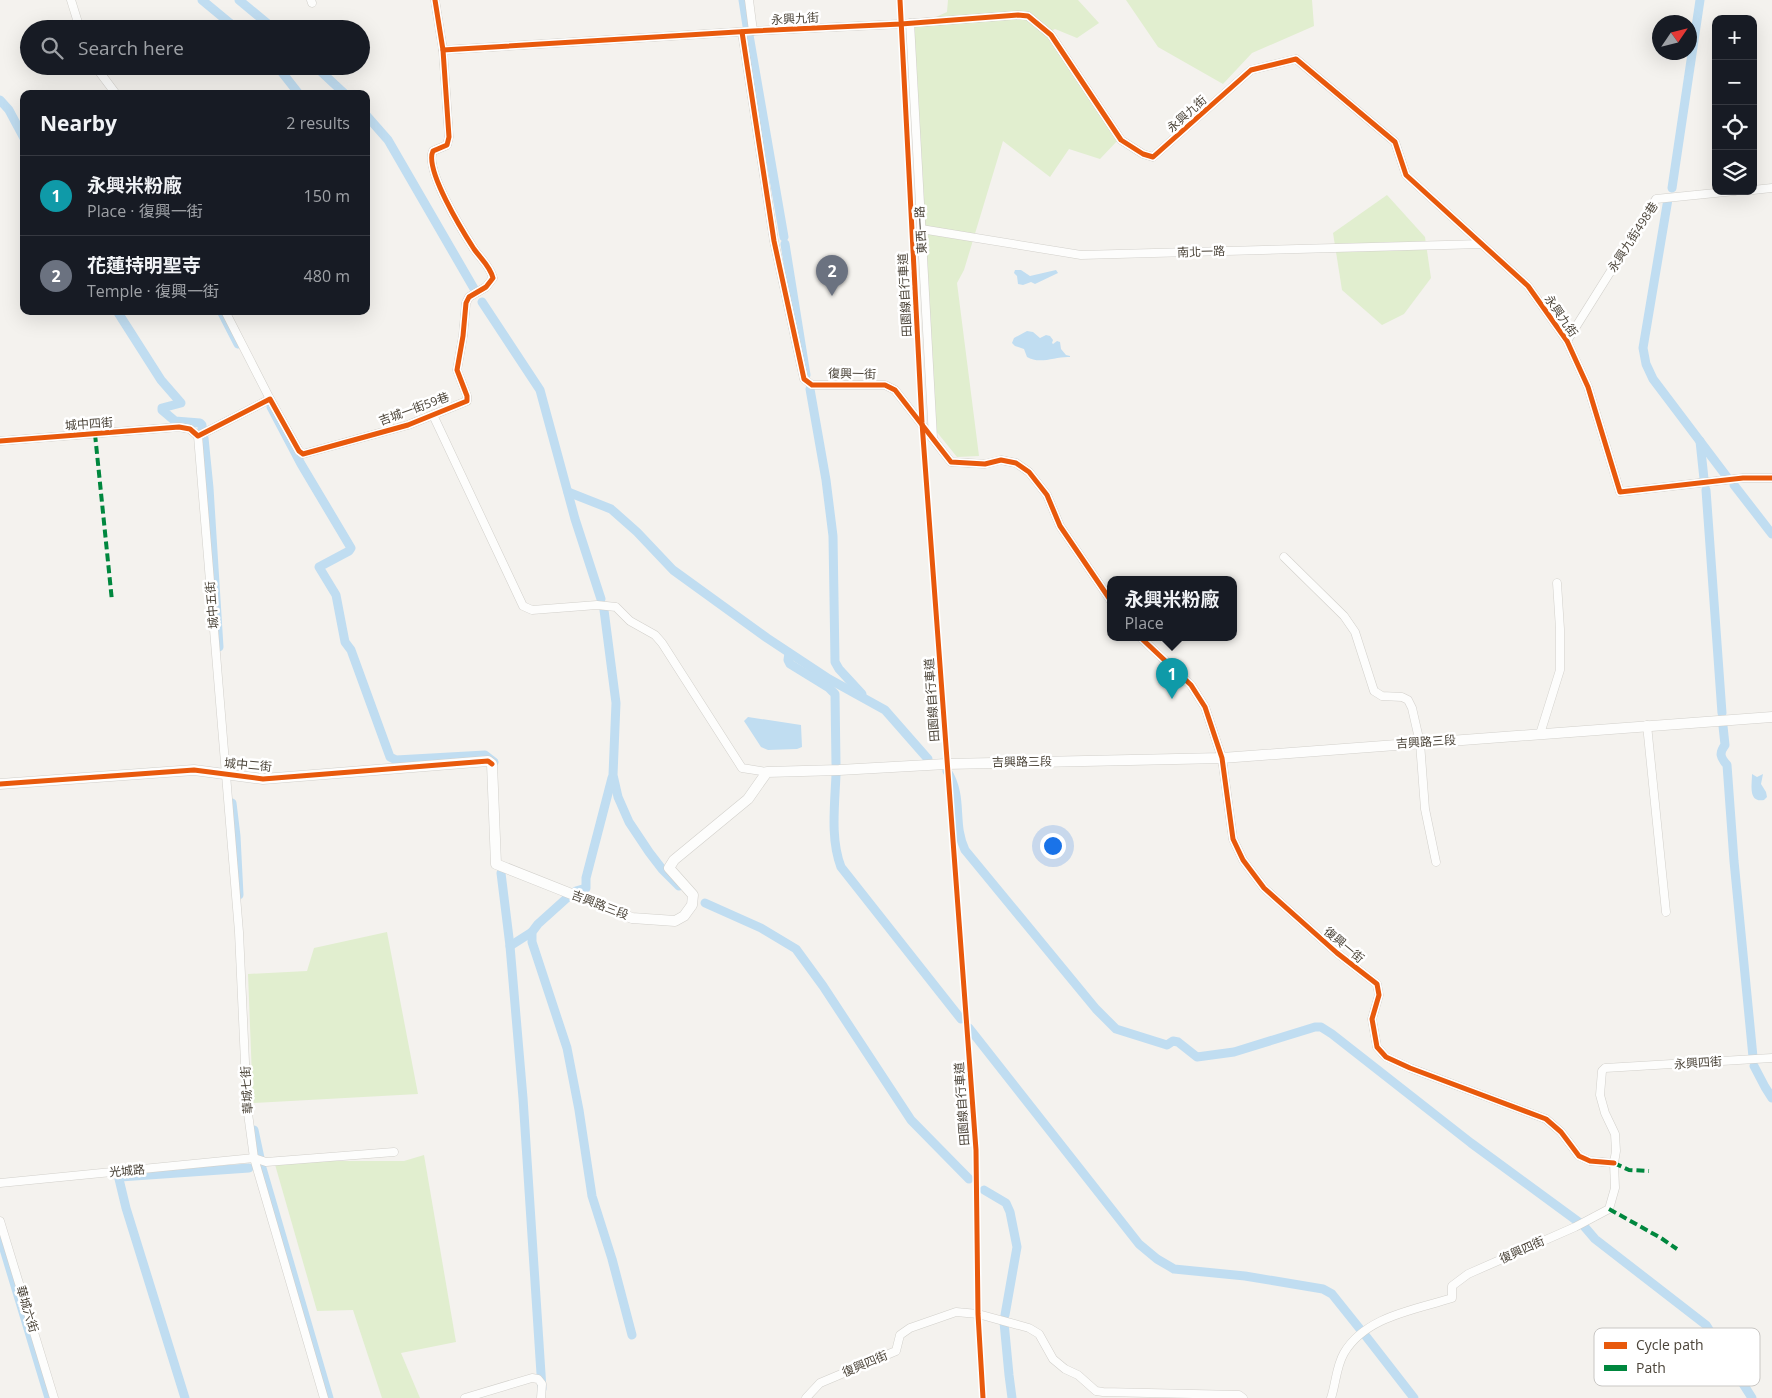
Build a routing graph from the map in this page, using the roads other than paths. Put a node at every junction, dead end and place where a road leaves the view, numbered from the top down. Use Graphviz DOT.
graph roads {
  1 [pos="71,0"];
  2 [pos="435,0"];
  3 [pos="749,0"];
  4 [pos="77,20"];
  5 [pos="910,23"];
  6 [pos="753,31"];
  7 [pos="742,32"];
  8 [pos="443,50"];
  9 [pos="102,75"];
  10 [pos="113,90"];
  11 [pos="1772,188"];
  12 [pos="1757,190"];
  13 [pos="1712,193"];
  14 [pos="921,229"];
  15 [pos="1482,244"];
  16 [pos="227,315"];
  17 [pos="1567,341"];
  18 [pos="270,399"];
  19 [pos="434,415"];
  20 [pos="198,436"];
  21 [pos="933,438"];
  22 [pos="0,441"];
  23 [pos="1772,478"];
  24 [pos="1284,557"];
  25 [pos="1556,583"];
  26 [pos="1107,595"];
  27 [pos="1144,641"];
  28 [pos="1772,717"];
  29 [pos="1647,726"];
  30 [pos="1540,734"];
  31 [pos="1420,743"];
  32 [pos="1222,758"];
  33 [pos="492,764"];
  34 [pos="767,772"];
  35 [pos="225,773"];
  36 [pos="0,784"];
  37 [pos="1436,862"];
  38 [pos="1666,912"];
  39 [pos="1772,1058"];
  40 [pos="1625,1068"];
  41 [pos="394,1152"];
  42 [pos="254,1158"];
  43 [pos="1614,1162"];
  44 [pos="0,1182"];
  45 [pos="0,1221"];
  46 [pos="54,1398"];
  47 [pos="324,1398"];
  48 [pos="465,1398"];
  49 [pos="540,1398"];
  50 [pos="806,1398"];
  51 [pos="1244,1398"];
  52 [pos="1331,1398"];
  1 -- 4 [label="street"];
  2 -- 8 [label="street, 吉城一街59巷"];
  3 -- 6 [label="street"];
  5 -- 6 [label="street, 永興九街"];
  5 -- 14 [label="street, 東西一路"];
  5 -- 15 [label="street, 永興九街"];
  6 -- 7 [label="street, 永興九街"];
  7 -- 8 [label="street, 永興九街"];
  7 -- 21 [label="street, 復興一街"];
  8 -- 19 [label="street, 吉城一街59巷"];
  9 -- 10 [label="street"];
  11 -- 12 [label="street"];
  13 -- 17 [label="street, 永興九街498巷"];
  14 -- 15 [label="street, 南北一路"];
  14 -- 21 [label="street, 東西一路"];
  15 -- 17 [label="street, 永興九街"];
  16 -- 18 [label="street"];
  17 -- 23 [label="street, 永興九街"];
  18 -- 19 [label="street, 吉城一街59巷"];
  18 -- 20 [label="street"];
  19 -- 34 [label="street"];
  20 -- 22 [label="street, 城中四街"];
  20 -- 35 [label="street, 城中五街"];
  21 -- 26 [label="street, 復興一街"];
  24 -- 31 [label="street"];
  25 -- 30 [label="street"];
  27 -- 32 [label="street, 復興一街"];
  28 -- 29 [label="street, 吉興路三段"];
  29 -- 30 [label="street, 吉興路三段"];
  29 -- 38 [label="street"];
  30 -- 31 [label="street, 吉興路三段"];
  31 -- 32 [label="street, 吉興路三段"];
  31 -- 37 [label="street"];
  32 -- 34 [label="street, 吉興路三段"];
  32 -- 43 [label="street, 復興一街"];
  33 -- 34 [label="street, 吉興路三段"];
  33 -- 35 [label="street, 城中二街"];
  35 -- 36 [label="street, 城中二街"];
  35 -- 42 [label="street, 華城七街"];
  39 -- 40 [label="street, 永興四街"];
  40 -- 43 [label="street, 復興四街"];
  41 -- 42 [label="street, 光城路"];
  42 -- 44 [label="street, 光城路"];
  42 -- 47 [label="street, 華城七街"];
  43 -- 52 [label="street, 復興四街"];
  45 -- 46 [label="street, 華城六街"];
  48 -- 49 [label="street"];
  50 -- 51 [label="street, 復興四街"];
}
